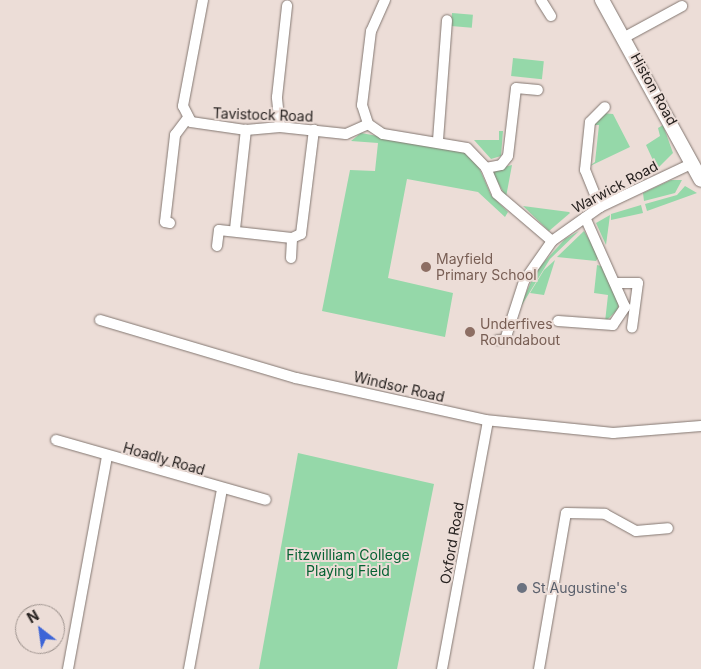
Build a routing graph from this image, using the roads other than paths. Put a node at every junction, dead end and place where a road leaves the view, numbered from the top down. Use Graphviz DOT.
graph roads {
  1 [pos="203,0"];
  2 [pos="385,0"];
  3 [pos="541,0"];
  4 [pos="602,0"];
  5 [pos="288,6"];
  6 [pos="682,6"];
  7 [pos="551,16"];
  8 [pos="447,20"];
  9 [pos="625,37"];
  10 [pos="538,90"];
  11 [pos="605,106"];
  12 [pos="187,119"];
  13 [pos="368,124"];
  14 [pos="280,127"];
  15 [pos="246,130"];
  16 [pos="314,130"];
  17 [pos="438,140"];
  18 [pos="693,163"];
  19 [pos="486,168"];
  20 [pos="701,180"];
  21 [pos="600,207"];
  22 [pos="585,217"];
  23 [pos="170,223"];
  24 [pos="235,229"];
  25 [pos="292,238"];
  26 [pos="552,241"];
  27 [pos="216,246"];
  28 [pos="292,258"];
  29 [pos="617,282"];
  30 [pos="100,320"];
  31 [pos="558,321"];
  32 [pos="632,328"];
  33 [pos="498,340"];
  34 [pos="488,421"];
  35 [pos="701,426"];
  36 [pos="56,440"];
  37 [pos="107,457"];
  38 [pos="222,490"];
  39 [pos="266,500"];
  40 [pos="668,528"];
  41 [pos="68,669"];
  42 [pos="189,669"];
  43 [pos="442,669"];
  44 [pos="539,669"];
  1 -- 12 [label="street"];
  2 -- 13 [label="street"];
  3 -- 7 [label="street"];
  4 -- 9 [label="main road, Histon Road"];
  5 -- 14 [label="street"];
  6 -- 9 [label="street"];
  8 -- 17 [label="street"];
  9 -- 18 [label="main road, Histon Road"];
  10 -- 19 [label="street"];
  11 -- 21 [label="street"];
  12 -- 15 [label="street, Tavistock Road"];
  12 -- 23 [label="street"];
  13 -- 16 [label="street, Tavistock Road"];
  13 -- 17 [label="street"];
  14 -- 15 [label="street, Tavistock Road"];
  14 -- 16 [label="street, Tavistock Road"];
  15 -- 24 [label="street"];
  16 -- 25 [label="street"];
  17 -- 19 [label="street"];
  18 -- 20 [label="main road, Histon Road"];
  18 -- 21 [label="street, Warwick Road"];
  19 -- 26 [label="street"];
  21 -- 22 [label="street, Warwick Road"];
  22 -- 26 [label="street, Warwick Road"];
  22 -- 29 [label="street"];
  24 -- 25 [label="street"];
  24 -- 27 [label="street"];
  25 -- 28 [label="street"];
  26 -- 33 [label="street, Warwick Road"];
  29 -- 31 [label="street"];
  29 -- 32 [label="street"];
  30 -- 34 [label="street, Windsor Road"];
  34 -- 35 [label="street, Windsor Road"];
  34 -- 43 [label="street, Oxford Road"];
  36 -- 37 [label="street, Hoadly Road"];
  37 -- 38 [label="street, Hoadly Road"];
  37 -- 41 [label="street"];
  38 -- 39 [label="street, Hoadly Road"];
  38 -- 42 [label="street"];
  40 -- 44 [label="street"];
}
